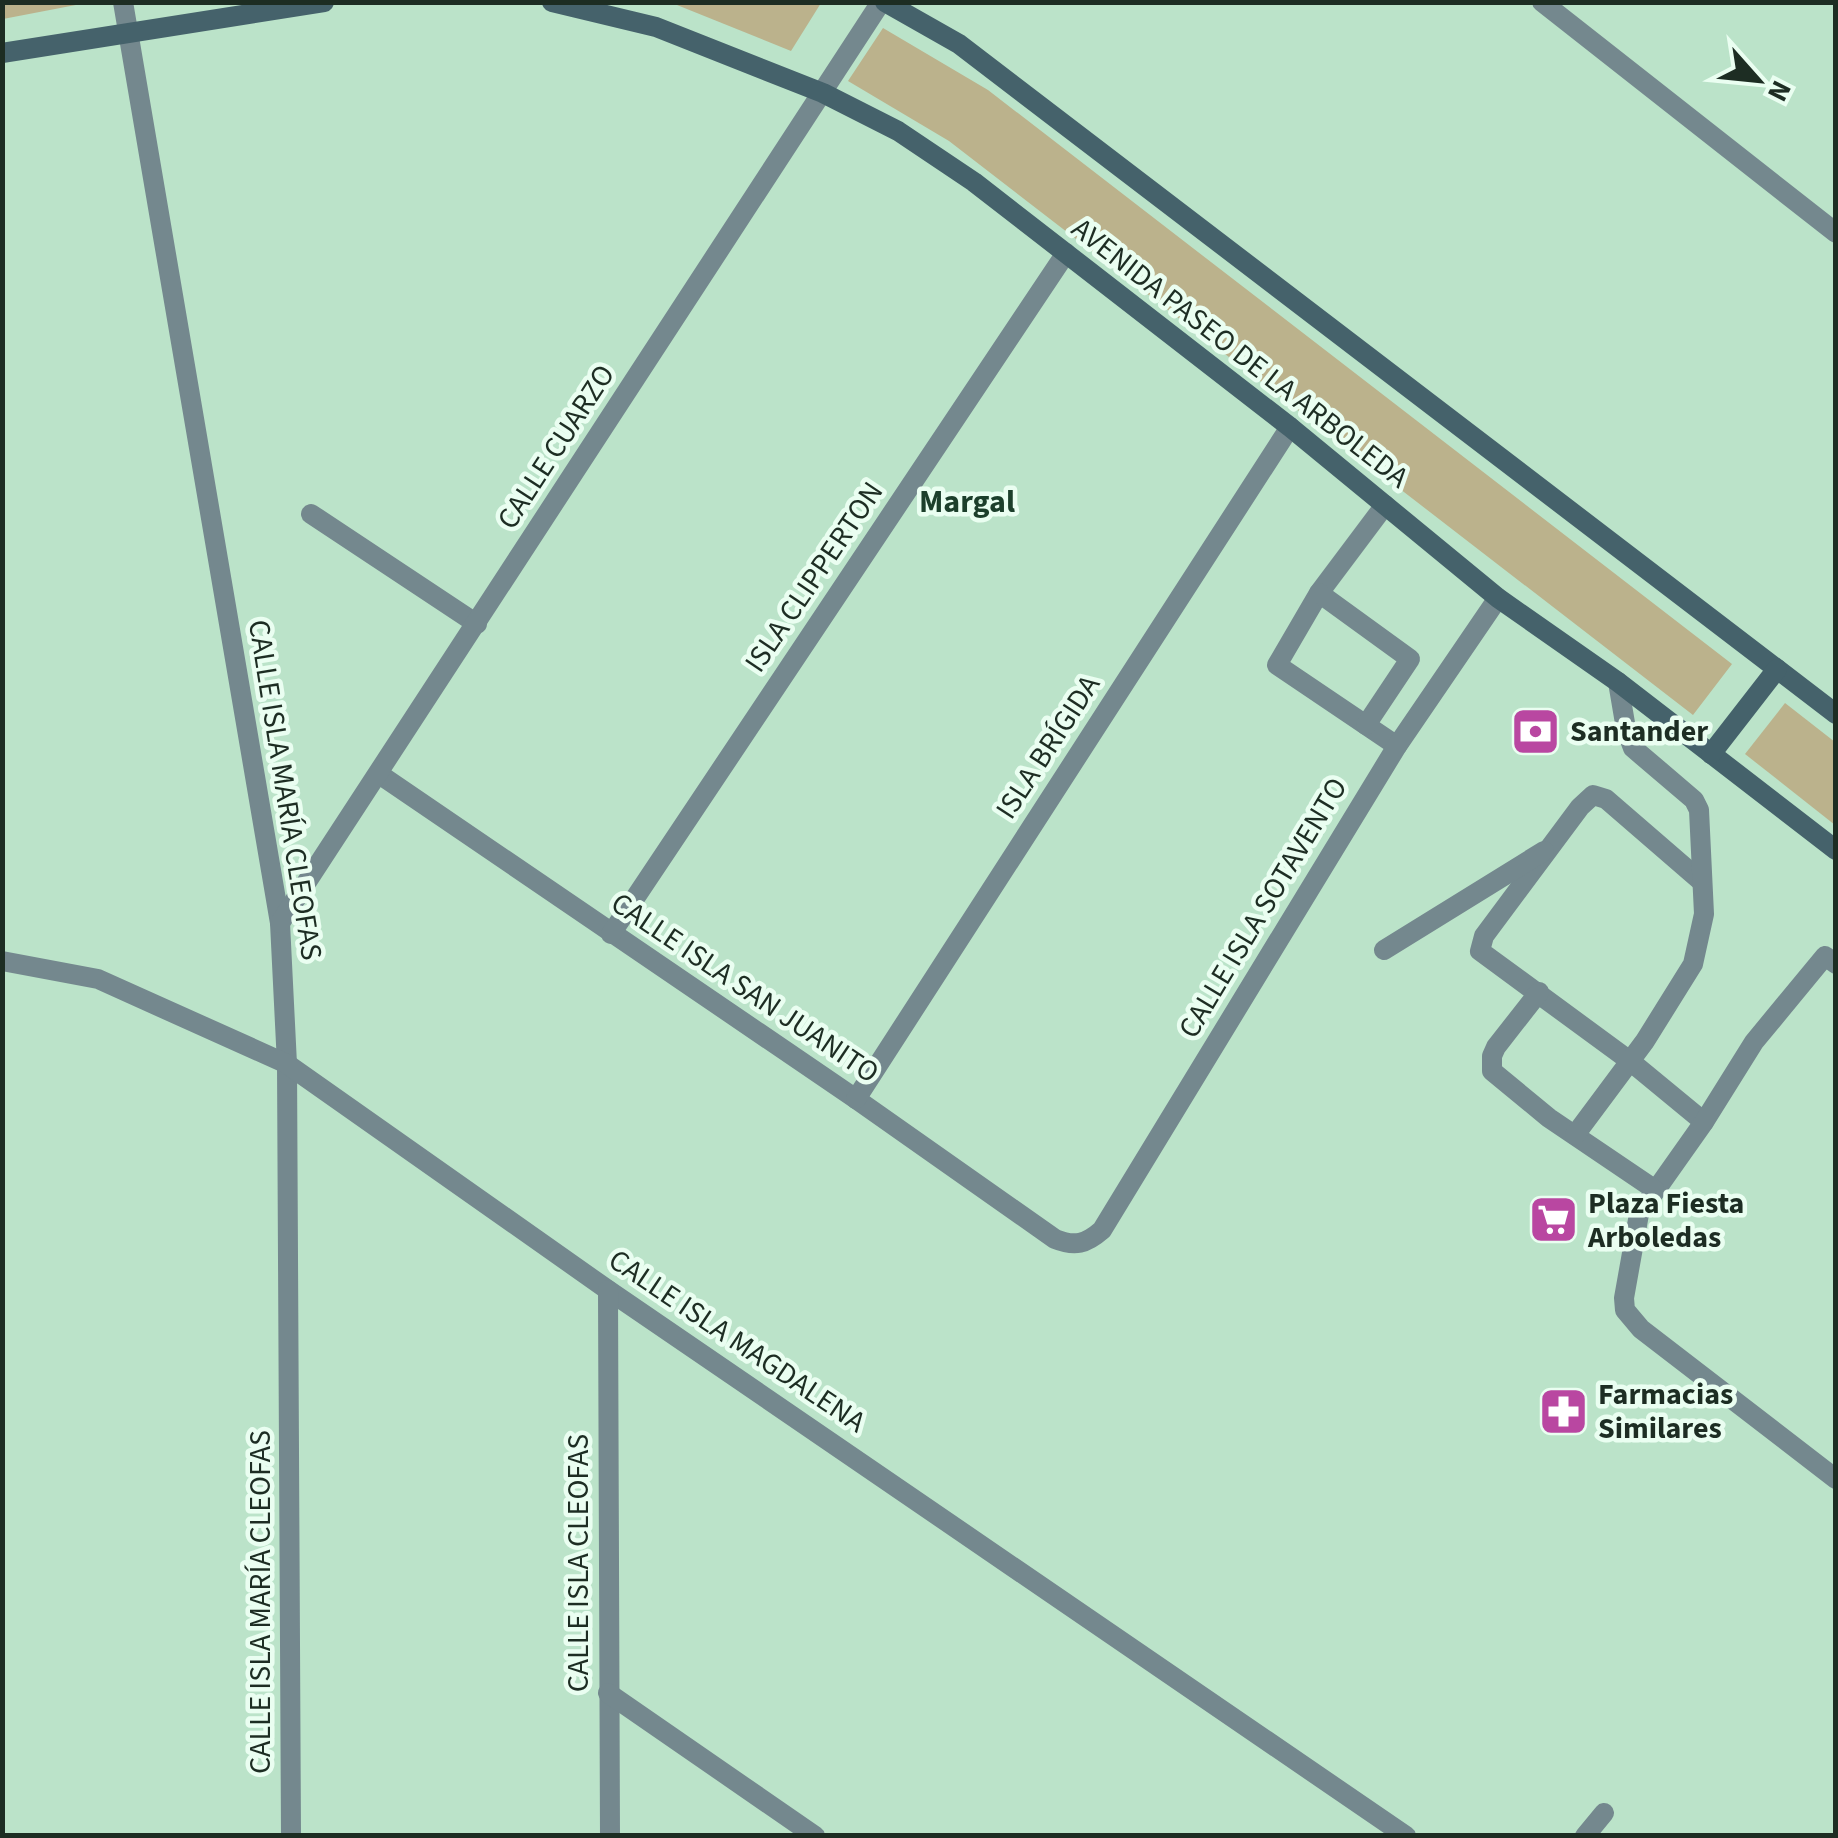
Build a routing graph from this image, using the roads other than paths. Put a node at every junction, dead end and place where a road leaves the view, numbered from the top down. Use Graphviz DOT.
graph roads {
  1 [pos="124,2"];
  2 [pos="324,2"];
  3 [pos="552,2"];
  4 [pos="883,2"];
  5 [pos="1542,2"];
  6 [pos="128,32"];
  7 [pos="2,53"];
  8 [pos="824,92"];
  9 [pos="1836,232"];
  10 [pos="1066,253"];
  11 [pos="1290,427"];
  12 [pos="1385,505"];
  13 [pos="311,514"];
  14 [pos="1319,593"];
  15 [pos="1498,598"];
  16 [pos="478,624"];
  17 [pos="1777,669"];
  18 [pos="1618,682"];
  19 [pos="1836,714"];
  20 [pos="1366,725"];
  21 [pos="1397,746"];
  22 [pos="1711,754"];
  23 [pos="379,774"];
  24 [pos="1554,844"];
  25 [pos="1836,850"];
  26 [pos="1702,882"];
  27 [pos="280,924"];
  28 [pos="611,934"];
  29 [pos="1384,950"];
  30 [pos="1832,953"];
  31 [pos="2,961"];
  32 [pos="1539,992"];
  33 [pos="1630,1061"];
  34 [pos="287,1064"];
  35 [pos="856,1099"];
  36 [pos="1704,1122"];
  37 [pos="1576,1135"];
  38 [pos="1654,1190"];
  39 [pos="1079,1245"];
  40 [pos="608,1290"];
  41 [pos="1836,1478"];
  42 [pos="608,1693"];
  43 [pos="1604,1813"];
  44 [pos="292,1836"];
  45 [pos="610,1836"];
  46 [pos="814,1836"];
  47 [pos="1406,1836"];
  48 [pos="1585,1836"];
  1 -- 6 [label="street, CALLE ISLA MARÍA CLEOFAS"];
  2 -- 6 [label="street"];
  3 -- 8 [label="street, AVENIDA PASEO DE LA ARBOLEDA"];
  4 -- 8 [label="street, CALLE CUARZO"];
  4 -- 17 [label="street"];
  5 -- 9 [label="street"];
  6 -- 7 [label="street"];
  6 -- 27 [label="street, CALLE ISLA MARÍA CLEOFAS"];
  8 -- 10 [label="street, AVENIDA PASEO DE LA ARBOLEDA"];
  8 -- 16 [label="street, CALLE CUARZO"];
  10 -- 11 [label="street, AVENIDA PASEO DE LA ARBOLEDA"];
  10 -- 28 [label="street, ISLA CLIPPERTON"];
  11 -- 12 [label="street, AVENIDA PASEO DE LA ARBOLEDA"];
  11 -- 35 [label="street, ISLA BRÍGIDA"];
  12 -- 14 [label="street"];
  12 -- 15 [label="street, AVENIDA PASEO DE LA ARBOLEDA"];
  13 -- 16 [label="street"];
  14 -- 20 [label="street"];
  14 -- 20 [label="street"];
  15 -- 18 [label="street, AVENIDA PASEO DE LA ARBOLEDA"];
  15 -- 21 [label="street, CALLE ISLA SOTAVENTO"];
  16 -- 23 [label="street, CALLE CUARZO"];
  17 -- 19 [label="street"];
  17 -- 22 [label="street"];
  18 -- 22 [label="street, AVENIDA PASEO DE LA ARBOLEDA"];
  18 -- 26 [label="street"];
  20 -- 21 [label="street"];
  21 -- 39 [label="street, CALLE ISLA SOTAVENTO"];
  22 -- 25 [label="street, AVENIDA PASEO DE LA ARBOLEDA"];
  23 -- 27 [label="street, CALLE CUARZO"];
  23 -- 28 [label="street, CALLE ISLA SAN JUANITO"];
  24 -- 26 [label="street"];
  24 -- 29 [label="street"];
  24 -- 32 [label="street"];
  26 -- 33 [label="street"];
  27 -- 34 [label="street, CALLE ISLA MARÍA CLEOFAS"];
  28 -- 35 [label="street, CALLE ISLA SAN JUANITO"];
  30 -- 36 [label="street"];
  31 -- 34 [label="street, CALLE ISLA MAGDALENA"];
  32 -- 33 [label="street"];
  32 -- 37 [label="street"];
  33 -- 36 [label="street"];
  33 -- 37 [label="street"];
  34 -- 40 [label="street, CALLE ISLA MAGDALENA"];
  34 -- 44 [label="street, CALLE ISLA MARÍA CLEOFAS"];
  35 -- 39 [label="street, CALLE ISLA SAN JUANITO"];
  36 -- 38 [label="street"];
  37 -- 38 [label="street"];
  38 -- 41 [label="street"];
  40 -- 42 [label="street, CALLE ISLA CLEOFAS"];
  40 -- 47 [label="street, CALLE ISLA MAGDALENA"];
  42 -- 45 [label="street, CALLE ISLA CLEOFAS"];
  42 -- 46 [label="street"];
  43 -- 48 [label="street"];
}
